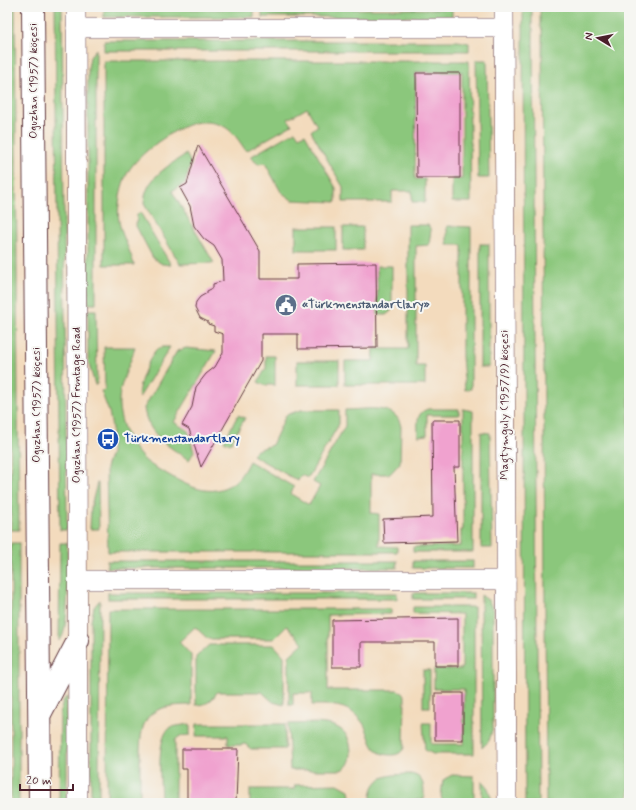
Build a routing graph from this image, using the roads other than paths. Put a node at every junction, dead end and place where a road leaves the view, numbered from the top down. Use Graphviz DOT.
graph roads {
  1 [pos="33,7"];
  2 [pos="76,7"];
  3 [pos="504,7"];
  4 [pos="76,28"];
  5 [pos="504,28"];
  6 [pos="78,580"];
  7 [pos="506,580"];
  8 [pos="78,641"];
  9 [pos="39,715"];
  10 [pos="40,803"];
  11 [pos="78,803"];
  12 [pos="507,803"];
  1 -- 9 [label="main road, Oguzhan (1957) köçesi"];
  2 -- 4 [label="street, Oguzhan (1957) Frontage Road"];
  3 -- 5 [label="street, Magtymguly (1957/9) köçesi"];
  4 -- 5 [label="street"];
  4 -- 6 [label="street, Oguzhan (1957) Frontage Road"];
  5 -- 7 [label="street, Magtymguly (1957/9) köçesi"];
  6 -- 7 [label="street"];
  6 -- 8 [label="street, Oguzhan (1957) Frontage Road"];
  7 -- 12 [label="street, Magtymguly (1957/9) köçesi"];
  8 -- 9 [label="main road"];
  8 -- 11 [label="street, Oguzhan (1957) Frontage Road"];
  9 -- 10 [label="main road, Oguzhan (1957) köçesi"];
}
